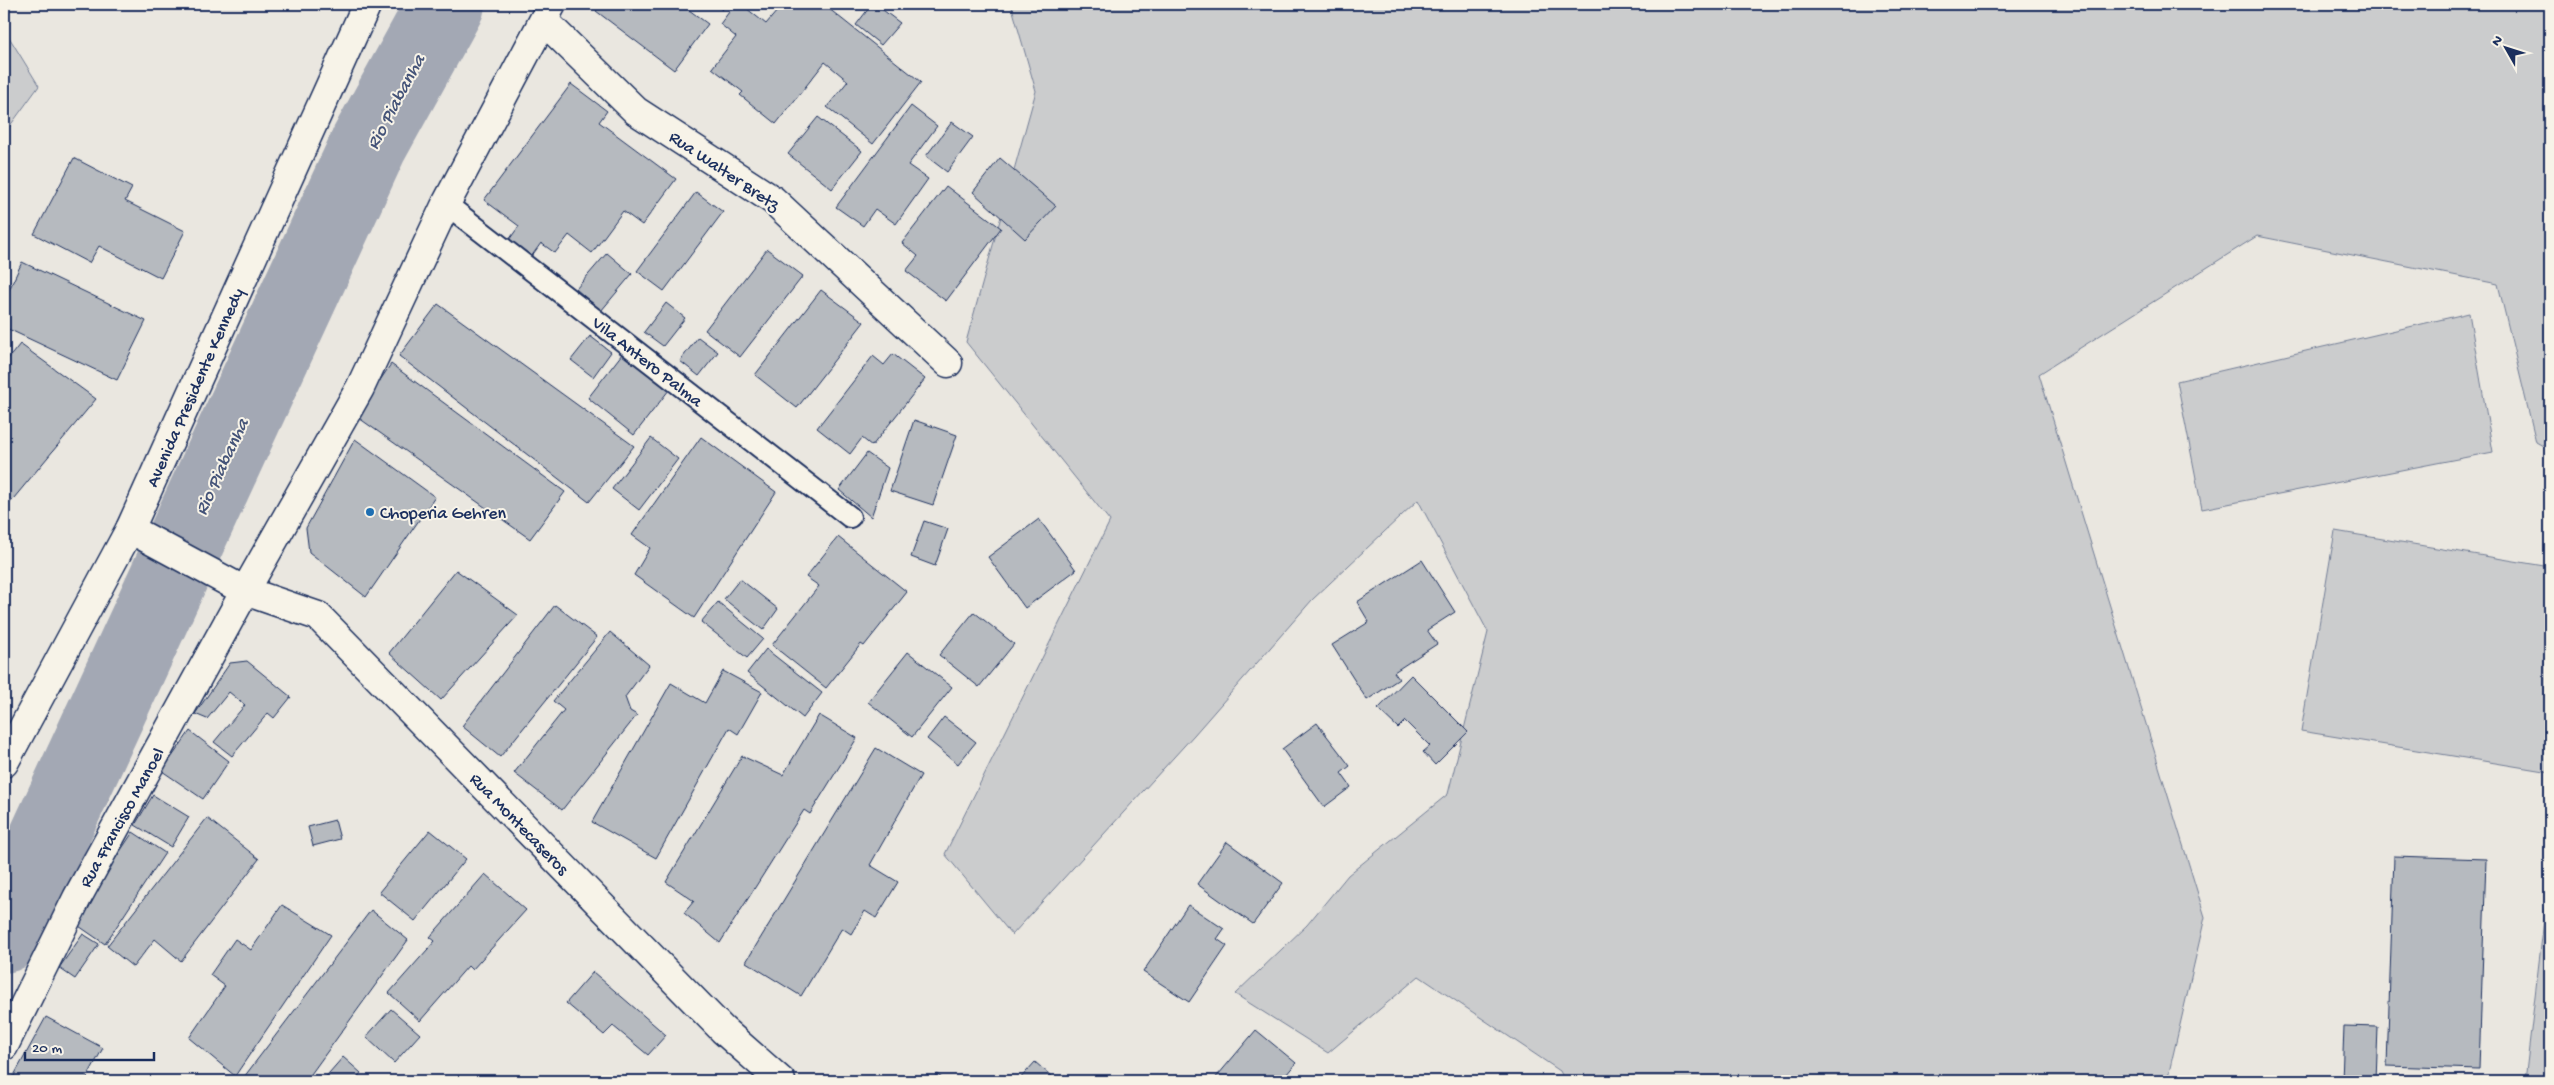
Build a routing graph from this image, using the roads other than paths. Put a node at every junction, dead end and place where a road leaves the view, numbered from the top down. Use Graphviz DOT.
graph roads {
  1 [pos="367,4"];
  2 [pos="548,13"];
  3 [pos="446,204"];
  4 [pos="948,363"];
  5 [pos="850,517"];
  6 [pos="130,529"];
  7 [pos="245,591"];
  8 [pos="4,763"];
  9 [pos="4,1046"];
  10 [pos="781,1081"];
  1 -- 6 [label="main road, Avenida Presidente Kennedy"];
  2 -- 3 [label="main road"];
  2 -- 4 [label="main road, Rua Walter Bretz"];
  3 -- 5 [label="lane, Vila Antero Palma"];
  3 -- 7 [label="main road"];
  6 -- 7 [label="main road, Rua Montecaseros"];
  6 -- 8 [label="main road, Avenida Presidente Kennedy"];
  7 -- 9 [label="main road, Rua Francisco Manoel"];
  7 -- 10 [label="main road, Rua Montecaseros"];
}
